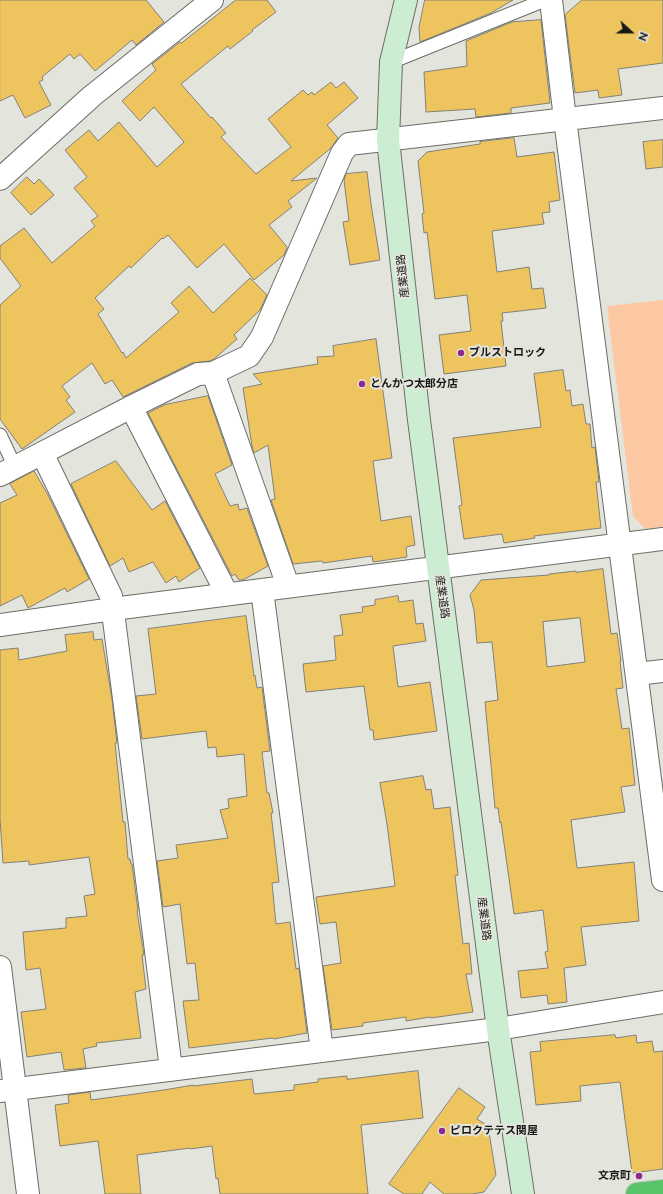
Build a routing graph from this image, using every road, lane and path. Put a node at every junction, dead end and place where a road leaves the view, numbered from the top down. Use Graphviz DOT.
graph roads {
  1 [pos="212,0"];
  2 [pos="406,0"];
  3 [pos="545,0"];
  4 [pos="551,0"];
  5 [pos="391,62"];
  6 [pos="663,108"];
  7 [pos="565,119"];
  8 [pos="388,140"];
  9 [pos="0,179"];
  10 [pos="213,373"];
  11 [pos="131,407"];
  12 [pos="0,435"];
  13 [pos="42,453"];
  14 [pos="8,471"];
  15 [pos="663,539"];
  16 [pos="620,544"];
  17 [pos="438,568"];
  18 [pos="288,586"];
  19 [pos="262,590"];
  20 [pos="228,594"];
  21 [pos="113,609"];
  22 [pos="0,624"];
  23 [pos="663,671"];
  24 [pos="637,674"];
  25 [pos="658,802"];
  26 [pos="663,880"];
  27 [pos="0,967"];
  28 [pos="663,1002"];
  29 [pos="498,1029"];
  30 [pos="322,1051"];
  31 [pos="171,1069"];
  32 [pos="8,1090"];
  33 [pos="663,1191"];
  34 [pos="28,1194"];
  35 [pos="524,1194"];
  36 [pos="637,1194"];
  1 -- 9 [label="street"];
  2 -- 5 [label="street, 産業道路"];
  3 -- 5 [label="lane"];
  4 -- 7 [label="street"];
  5 -- 8 [label="street, 産業道路"];
  6 -- 7 [label="street"];
  7 -- 8 [label="street"];
  7 -- 16 [label="street"];
  8 -- 10 [label="street"];
  8 -- 17 [label="street, 産業道路"];
  10 -- 11 [label="street"];
  10 -- 18 [label="street"];
  11 -- 13 [label="street"];
  11 -- 20 [label="street"];
  12 -- 14 [label="lane"];
  13 -- 14 [label="street"];
  13 -- 21 [label="street"];
  15 -- 16 [label="street"];
  16 -- 17 [label="street"];
  16 -- 24 [label="street"];
  17 -- 18 [label="street"];
  17 -- 29 [label="street, 産業道路"];
  18 -- 19 [label="street"];
  19 -- 20 [label="street"];
  19 -- 30 [label="street"];
  20 -- 21 [label="street"];
  21 -- 22 [label="street"];
  21 -- 31 [label="street"];
  23 -- 24 [label="street"];
  24 -- 25 [label="street"];
  25 -- 26 [label="street"];
  27 -- 32 [label="street"];
  28 -- 29 [label="street"];
  29 -- 30 [label="street"];
  29 -- 35 [label="street, 産業道路"];
  30 -- 31 [label="street"];
  31 -- 32 [label="street"];
  32 -- 34 [label="street"];
  33 -- 36 [label="highway"];
}
